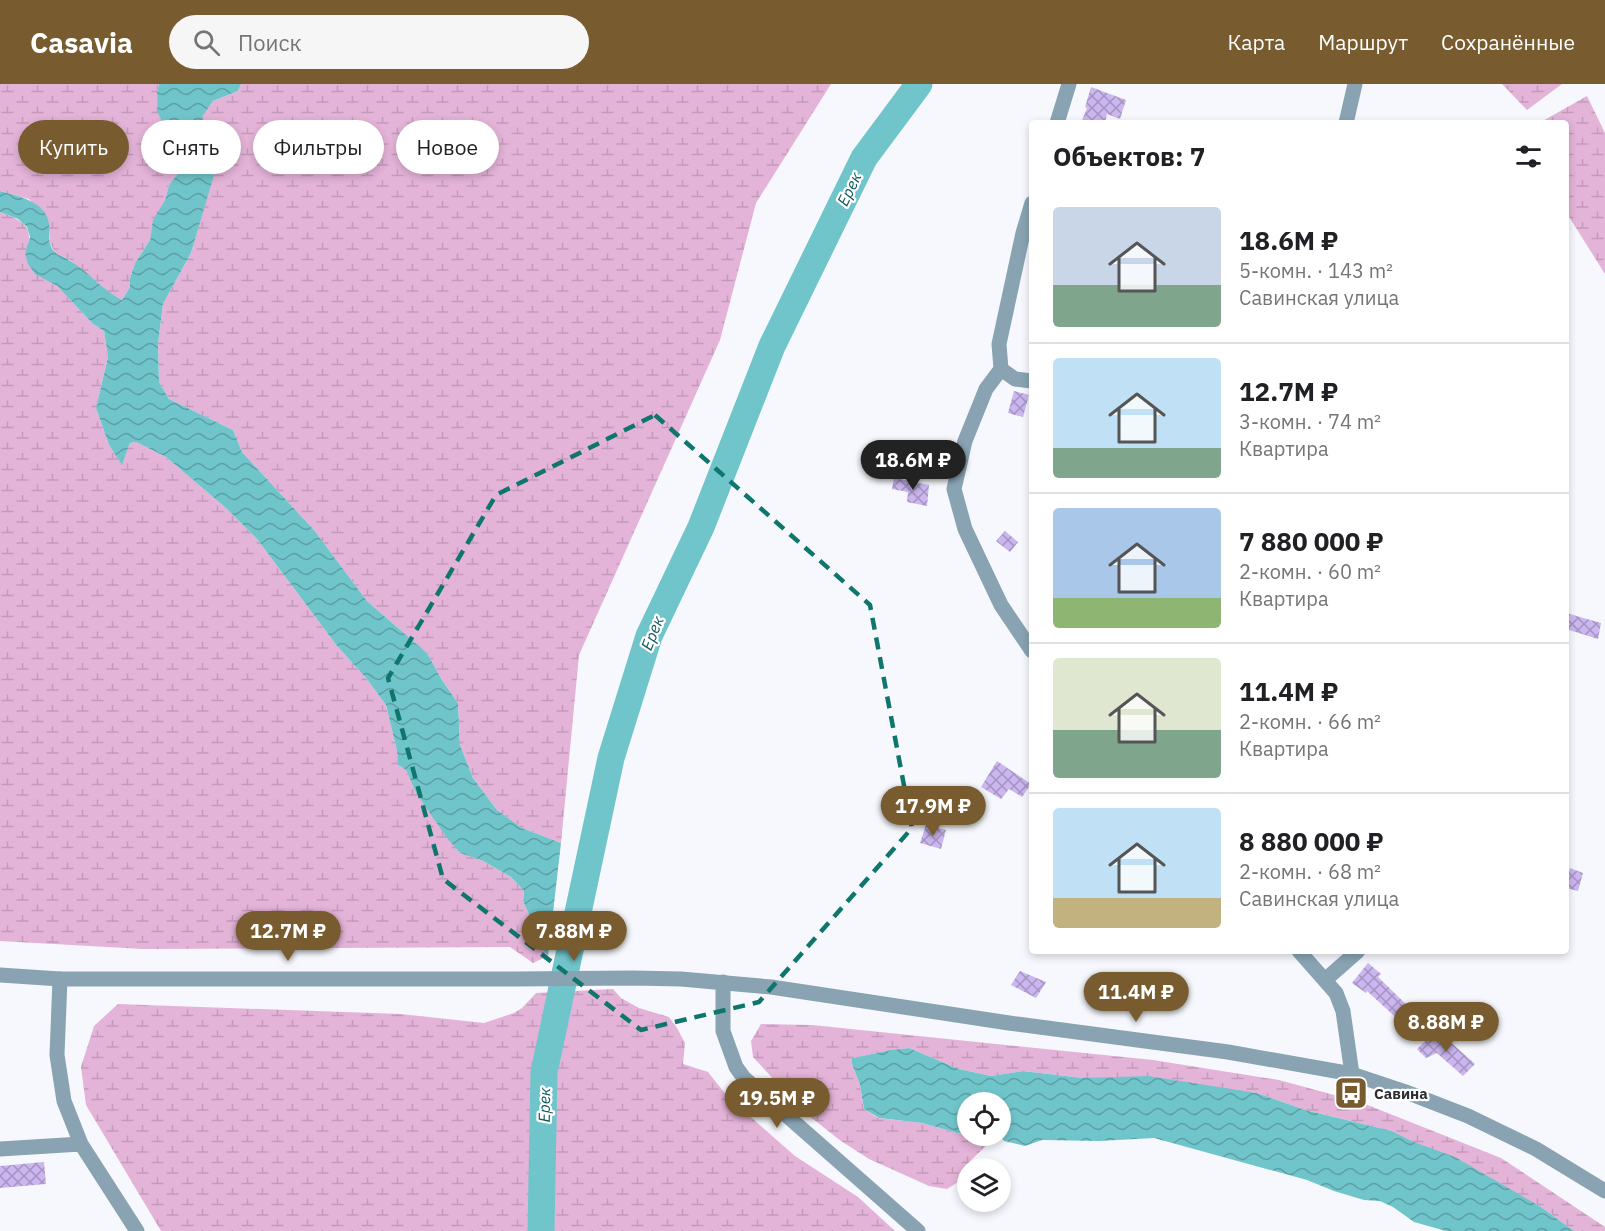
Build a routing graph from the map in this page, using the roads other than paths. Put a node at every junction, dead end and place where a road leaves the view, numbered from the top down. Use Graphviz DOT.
graph roads {
  1 [pos="1069,84"];
  2 [pos="1355,84"];
  3 [pos="1058,120"];
  4 [pos="1347,120"];
  5 [pos="1029,213"];
  6 [pos="1001,369"];
  7 [pos="1029,381"];
  8 [pos="1029,647"];
  9 [pos="1302,954"];
  10 [pos="1355,954"];
  11 [pos="0,975"];
  12 [pos="60,979"];
  13 [pos="1325,980"];
  14 [pos="723,982"];
  15 [pos="1352,1074"];
  16 [pos="81,1144"];
  17 [pos="0,1149"];
  18 [pos="1605,1191"];
  19 [pos="137,1231"];
  20 [pos="918,1231"];
  1 -- 3 [label="street"];
  2 -- 4 [label="street"];
  5 -- 6 [label="street"];
  6 -- 7 [label="street"];
  6 -- 8 [label="street"];
  9 -- 13 [label="street"];
  10 -- 13 [label="street"];
  11 -- 12 [label="street"];
  12 -- 14 [label="street"];
  12 -- 16 [label="street"];
  13 -- 15 [label="street"];
  14 -- 15 [label="street"];
  14 -- 20 [label="street"];
  15 -- 18 [label="street"];
  16 -- 17 [label="street"];
  16 -- 19 [label="street"];
}
